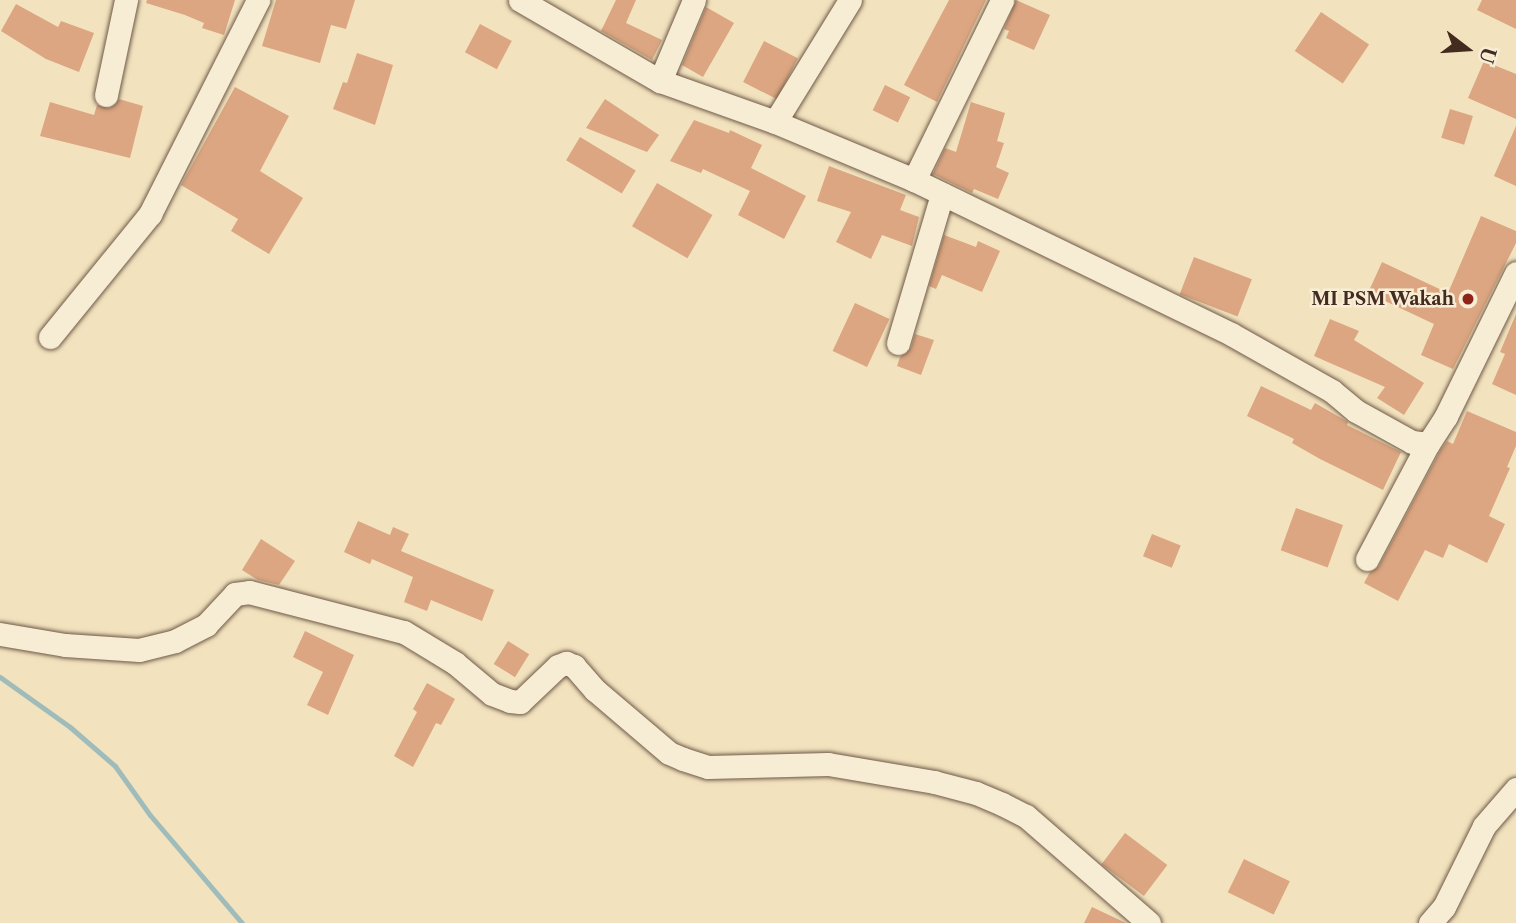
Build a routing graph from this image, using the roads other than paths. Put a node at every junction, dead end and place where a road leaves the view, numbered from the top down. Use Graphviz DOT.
graph roads {
  1 [pos="126,0"];
  2 [pos="258,0"];
  3 [pos="520,0"];
  4 [pos="694,0"];
  5 [pos="850,0"];
  6 [pos="1002,0"];
  7 [pos="550,7"];
  8 [pos="660,81"];
  9 [pos="106,95"];
  10 [pos="775,122"];
  11 [pos="914,180"];
  12 [pos="942,194"];
  13 [pos="1515,276"];
  14 [pos="50,337"];
  15 [pos="898,343"];
  16 [pos="1427,444"];
  17 [pos="1367,559"];
  18 [pos="0,634"];
  19 [pos="1516,789"];
  20 [pos="1149,923"];
  21 [pos="1430,923"];
  1 -- 9 [label="street"];
  2 -- 14 [label="street"];
  3 -- 7 [label="street"];
  4 -- 8 [label="street"];
  5 -- 10 [label="street"];
  6 -- 11 [label="street"];
  7 -- 8 [label="street"];
  8 -- 10 [label="street"];
  10 -- 11 [label="street"];
  11 -- 12 [label="street"];
  12 -- 15 [label="street"];
  12 -- 16 [label="street"];
  13 -- 16 [label="street"];
  16 -- 17 [label="street"];
  18 -- 20 [label="street"];
  19 -- 21 [label="street"];
}
